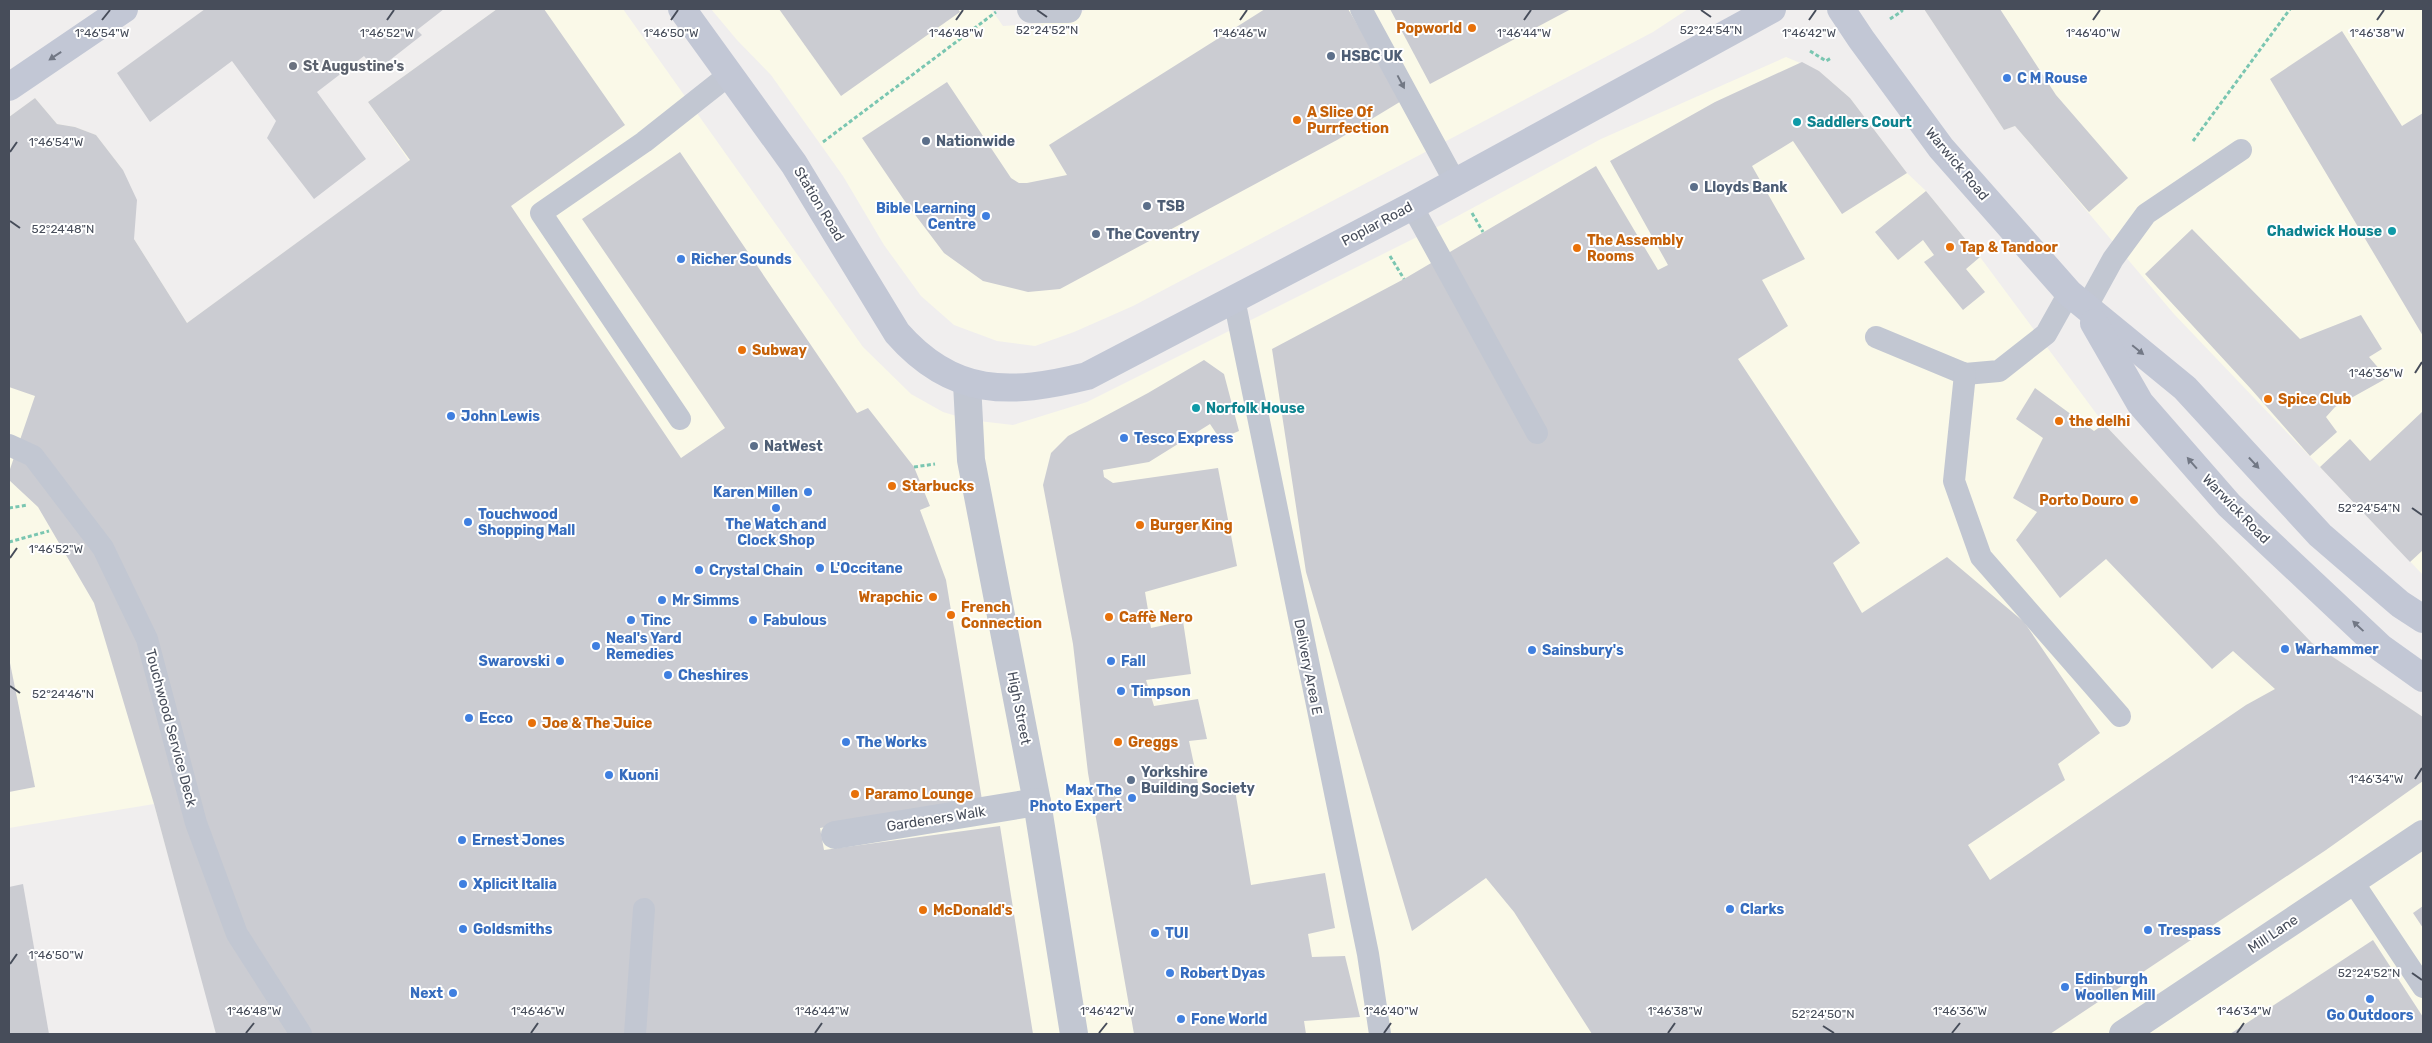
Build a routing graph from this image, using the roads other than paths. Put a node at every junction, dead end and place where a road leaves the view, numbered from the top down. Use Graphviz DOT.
graph roads {
  1 [pos="124,9"];
  2 [pos="682,9"];
  3 [pos="1032,9"];
  4 [pos="1068,9"];
  5 [pos="1361,9"];
  6 [pos="1772,9"];
  7 [pos="1841,9"];
  8 [pos="730,74"];
  9 [pos="9,87"];
  10 [pos="2241,150"];
  11 [pos="1455,182"];
  12 [pos="1412,206"];
  13 [pos="1234,299"];
  14 [pos="2078,301"];
  15 [pos="1876,337"];
  16 [pos="1965,374"];
  17 [pos="967,382"];
  18 [pos="680,419"];
  19 [pos="1537,433"];
  20 [pos="9,445"];
  21 [pos="2423,619"];
  22 [pos="2423,678"];
  23 [pos="2120,716"];
  24 [pos="1037,802"];
  25 [pos="2423,834"];
  26 [pos="835,835"];
  27 [pos="2353,882"];
  28 [pos="644,909"];
  29 [pos="2423,987"];
  30 [pos="300,1034"];
  31 [pos="635,1034"];
  32 [pos="1074,1034"];
  33 [pos="1380,1034"];
  34 [pos="2123,1034"];
  1 -- 9 [label="street, one-way"];
  2 -- 8 [label="street, Station Road"];
  3 -- 4 [label="street"];
  5 -- 11 [label="lane, one-way"];
  6 -- 11 [label="street, Poplar Road"];
  7 -- 14 [label="street, Warwick Road"];
  8 -- 17 [label="street, Station Road"];
  8 -- 18 [label="lane"];
  10 -- 14 [label="lane"];
  11 -- 12 [label="street, Poplar Road"];
  12 -- 13 [label="street, Poplar Road"];
  12 -- 19 [label="lane"];
  13 -- 17 [label="street, Poplar Road"];
  13 -- 33 [label="lane, Delivery Area E"];
  14 -- 16 [label="lane"];
  14 -- 21 [label="street, Warwick Road, one-way"];
  22 -- 14 [label="street, Warwick Road, one-way"];
  15 -- 16 [label="lane"];
  16 -- 23 [label="lane"];
  17 -- 24 [label="street, High Street"];
  20 -- 30 [label="lane, Touchwood Service Deck"];
  24 -- 26 [label="street, Gardeners Walk"];
  24 -- 32 [label="street, High Street"];
  25 -- 27 [label="street, Mill Lane"];
  27 -- 29 [label="lane"];
  27 -- 34 [label="street, Mill Lane"];
  28 -- 31 [label="lane"];
}
